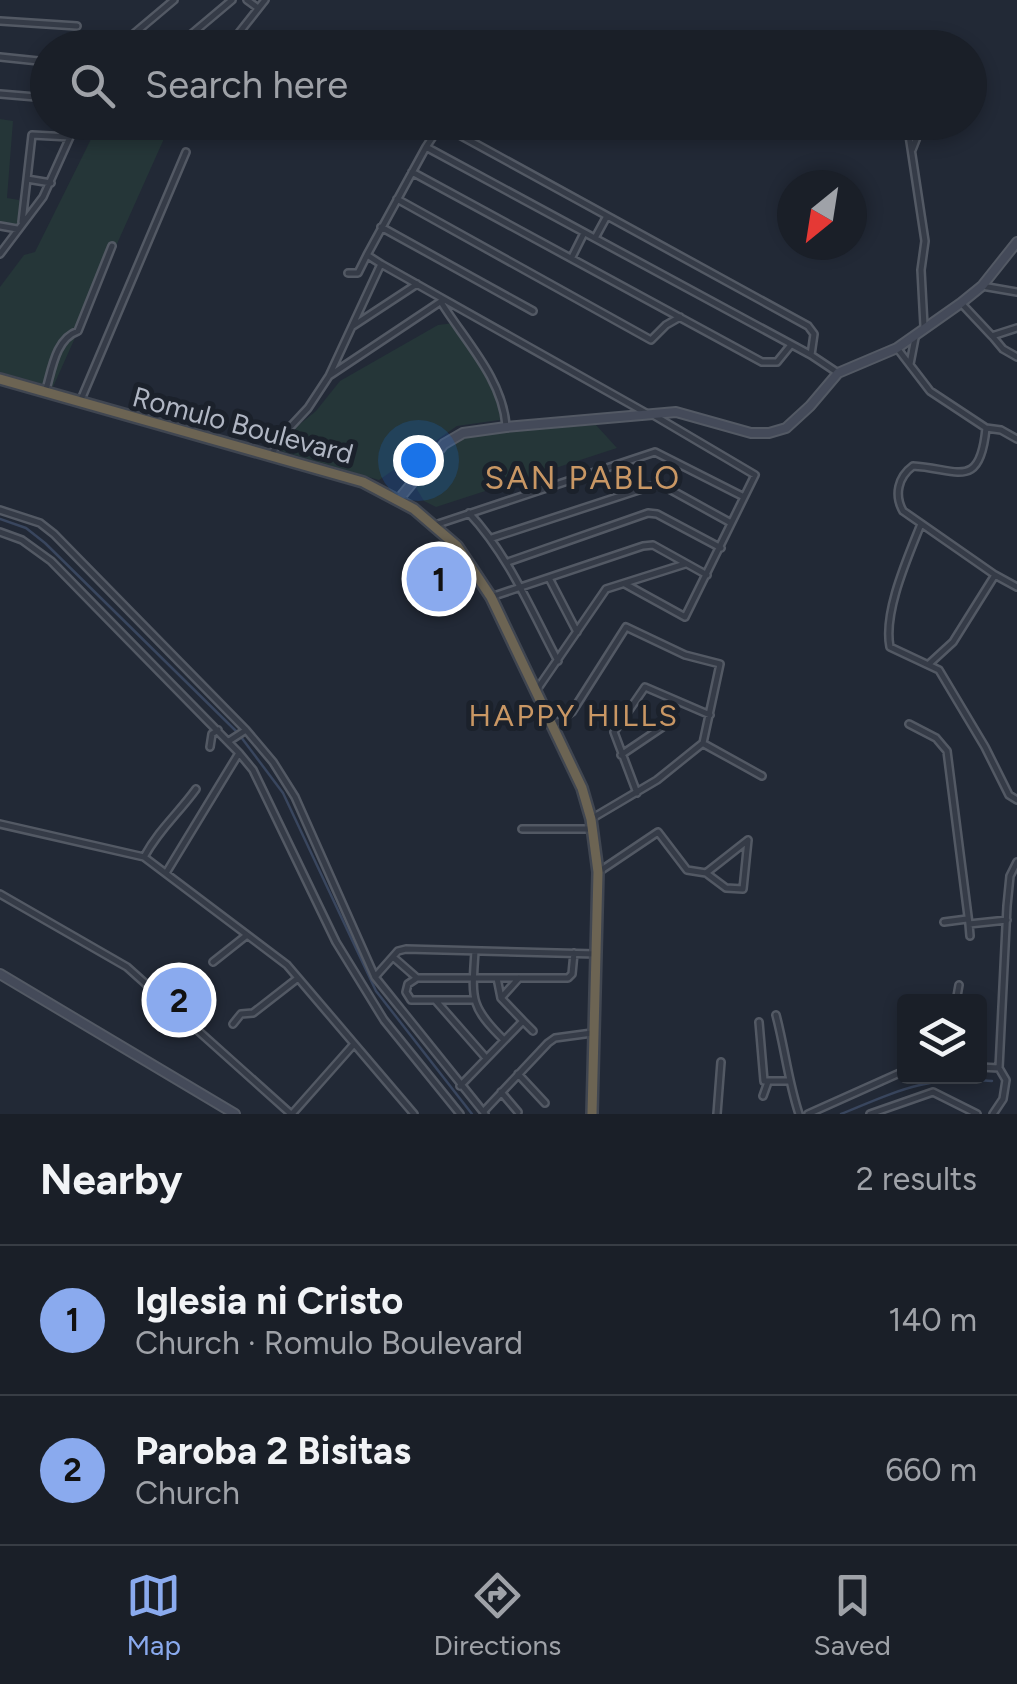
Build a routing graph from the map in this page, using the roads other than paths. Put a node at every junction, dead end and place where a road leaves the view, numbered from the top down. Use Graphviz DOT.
graph roads {
  1 [pos="174,0"];
  2 [pos="232,0"];
  3 [pos="247,0"];
  4 [pos="264,0"];
  5 [pos="258,8"];
  6 [pos="0,21"];
  7 [pos="77,26"];
  8 [pos="138,30"];
  9 [pos="196,30"];
  10 [pos="241,30"];
  11 [pos="0,57"];
  12 [pos="30,60"];
  13 [pos="0,94"];
  14 [pos="30,96"];
  15 [pos="31,140"];
  16 [pos="67,140"];
  17 [pos="430,140"];
  18 [pos="469,140"];
  19 [pos="909,140"];
  20 [pos="915,140"];
  21 [pos="426,146"];
  22 [pos="186,152"];
  23 [pos="911,152"];
  24 [pos="412,172"];
  25 [pos="27,179"];
  26 [pos="51,183"];
  27 [pos="397,199"];
  28 [pos="607,216"];
  29 [pos="0,226"];
  30 [pos="20,227"];
  31 [pos="381,227"];
  32 [pos="584,233"];
  33 [pos="596,238"];
  34 [pos="1017,242"];
  35 [pos="112,246"];
  36 [pos="0,254"];
  37 [pos="367,256"];
  38 [pos="571,258"];
  39 [pos="381,264"];
  40 [pos="348,273"];
  41 [pos="417,284"];
  42 [pos="982,286"];
  43 [pos="1017,292"];
  44 [pos="442,300"];
  45 [pos="961,303"];
  46 [pos="533,311"];
  47 [pos="680,317"];
  48 [pos="353,326"];
  49 [pos="924,326"];
  50 [pos="1017,328"];
  51 [pos="916,333"];
  52 [pos="992,336"];
  53 [pos="790,346"];
  54 [pos="896,348"];
  55 [pos="811,355"];
  56 [pos="1017,357"];
  57 [pos="910,364"];
  58 [pos="838,374"];
  59 [pos="329,376"];
  60 [pos="0,378"];
  61 [pos="45,392"];
  62 [pos="79,404"];
  63 [pos="651,414"];
  64 [pos="506,426"];
  65 [pos="986,428"];
  66 [pos="1017,439"];
  67 [pos="271,456"];
  68 [pos="744,497"];
  69 [pos="399,498"];
  70 [pos="0,510"];
  71 [pos="469,513"];
  72 [pos="731,522"];
  73 [pos="921,524"];
  74 [pos="434,525"];
  75 [pos="0,532"];
  76 [pos="492,538"];
  77 [pos="720,548"];
  78 [pos="508,562"];
  79 [pos="686,564"];
  80 [pos="707,575"];
  81 [pos="994,575"];
  82 [pos="549,578"];
  83 [pos="625,584"];
  84 [pos="1017,587"];
  85 [pos="519,588"];
  86 [pos="491,598"];
  87 [pos="577,632"];
  88 [pos="558,661"];
  89 [pos="928,665"];
  90 [pos="536,690"];
  91 [pos="710,715"];
  92 [pos="908,724"];
  93 [pos="554,726"];
  94 [pos="664,726"];
  95 [pos="218,730"];
  96 [pos="246,730"];
  97 [pos="228,741"];
  98 [pos="704,743"];
  99 [pos="210,746"];
  100 [pos="240,753"];
  101 [pos="621,755"];
  102 [pos="762,776"];
  103 [pos="196,788"];
  104 [pos="637,793"];
  105 [pos="1017,800"];
  106 [pos="0,824"];
  107 [pos="592,824"];
  108 [pos="522,828"];
  109 [pos="144,857"];
  110 [pos="1017,862"];
  111 [pos="598,872"];
  112 [pos="166,873"];
  113 [pos="706,873"];
  114 [pos="0,894"];
  115 [pos="1007,920"];
  116 [pos="968,921"];
  117 [pos="944,922"];
  118 [pos="247,935"];
  119 [pos="970,936"];
  120 [pos="474,950"];
  121 [pos="574,953"];
  122 [pos="596,954"];
  123 [pos="394,956"];
  124 [pos="214,962"];
  125 [pos="0,974"];
  126 [pos="375,977"];
  127 [pos="298,978"];
  128 [pos="417,978"];
  129 [pos="473,978"];
  130 [pos="498,978"];
  131 [pos="519,978"];
  132 [pos="959,985"];
  133 [pos="957,994"];
  134 [pos="501,998"];
  135 [pos="474,1000"];
  136 [pos="436,1001"];
  137 [pos="776,1015"];
  138 [pos="523,1021"];
  139 [pos="759,1022"];
  140 [pos="233,1024"];
  141 [pos="533,1031"];
  142 [pos="595,1032"];
  143 [pos="504,1040"];
  144 [pos="354,1044"];
  145 [pos="486,1058"];
  146 [pos="720,1062"];
  147 [pos="987,1067"];
  148 [pos="998,1068"];
  149 [pos="518,1074"];
  150 [pos="897,1074"];
  151 [pos="788,1081"];
  152 [pos="768,1082"];
  153 [pos="460,1086"];
  154 [pos="502,1092"];
  155 [pos="763,1096"];
  156 [pos="545,1103"];
  157 [pos="518,1112"];
  158 [pos="484,1113"];
  159 [pos="235,1114"];
  160 [pos="292,1114"];
  161 [pos="414,1114"];
  162 [pos="460,1114"];
  163 [pos="592,1114"];
  164 [pos="717,1114"];
  165 [pos="799,1114"];
  166 [pos="808,1114"];
  167 [pos="870,1114"];
  168 [pos="977,1114"];
  169 [pos="993,1114"];
  1 -- 8 [label="street"];
  2 -- 9 [label="street"];
  3 -- 5 [label="street"];
  4 -- 5 [label="street"];
  5 -- 10 [label="street"];
  6 -- 7 [label="street"];
  11 -- 12 [label="street"];
  13 -- 14 [label="street"];
  15 -- 25 [label="street"];
  16 -- 26 [label="street"];
  17 -- 21 [label="street"];
  18 -- 28 [label="street"];
  19 -- 23 [label="street"];
  20 -- 23 [label="street"];
  21 -- 24 [label="street"];
  21 -- 32 [label="street"];
  22 -- 62 [label="street"];
  23 -- 49 [label="street"];
  24 -- 27 [label="street"];
  24 -- 38 [label="street"];
  25 -- 26 [label="street"];
  25 -- 30 [label="street"];
  26 -- 30 [label="street"];
  27 -- 31 [label="street"];
  27 -- 47 [label="street"];
  28 -- 33 [label="street"];
  28 -- 55 [label="street"];
  29 -- 30 [label="street"];
  30 -- 36 [label="street"];
  31 -- 37 [label="street"];
  31 -- 46 [label="street"];
  32 -- 33 [label="street"];
  32 -- 38 [label="street"];
  33 -- 53 [label="street"];
  34 -- 42 [label="street"];
  35 -- 61 [label="street"];
  37 -- 39 [label="street"];
  37 -- 40 [label="street"];
  38 -- 47 [label="street"];
  39 -- 41 [label="street"];
  39 -- 48 [label="street"];
  41 -- 44 [label="street"];
  41 -- 48 [label="street"];
  42 -- 43 [label="street"];
  42 -- 45 [label="street"];
  44 -- 59 [label="street"];
  44 -- 63 [label="street"];
  44 -- 64 [label="street"];
  45 -- 49 [label="street"];
  45 -- 52 [label="street"];
  47 -- 53 [label="street"];
  48 -- 59 [label="street"];
  49 -- 51 [label="street"];
  50 -- 52 [label="street"];
  51 -- 54 [label="street"];
  51 -- 57 [label="street"];
  52 -- 56 [label="street"];
  53 -- 55 [label="street"];
  54 -- 57 [label="street"];
  54 -- 58 [label="street"];
  55 -- 58 [label="street"];
  57 -- 65 [label="street"];
  58 -- 63 [label="street"];
  59 -- 67 [label="street"];
  60 -- 61 [label="highway, Romulo Boulevard"];
  61 -- 62 [label="highway, Romulo Boulevard"];
  62 -- 67 [label="highway, Romulo Boulevard"];
  63 -- 64 [label="street"];
  63 -- 68 [label="street"];
  64 -- 69 [label="street"];
  65 -- 66 [label="street"];
  65 -- 73 [label="street"];
  67 -- 69 [label="highway, Romulo Boulevard"];
  68 -- 71 [label="street"];
  68 -- 72 [label="street"];
  69 -- 74 [label="highway, Romulo Boulevard"];
  70 -- 96 [label="street"];
  71 -- 74 [label="street"];
  71 -- 76 [label="street"];
  72 -- 76 [label="street"];
  72 -- 77 [label="street"];
  73 -- 81 [label="street"];
  73 -- 89 [label="street"];
  74 -- 86 [label="highway, Romulo Boulevard"];
  75 -- 95 [label="street"];
  76 -- 78 [label="street"];
  77 -- 78 [label="street"];
  77 -- 80 [label="street"];
  78 -- 85 [label="street"];
  79 -- 80 [label="street"];
  79 -- 82 [label="street"];
  79 -- 83 [label="street"];
  80 -- 83 [label="street"];
  81 -- 84 [label="street"];
  81 -- 89 [label="street"];
  82 -- 85 [label="street"];
  82 -- 87 [label="street"];
  83 -- 87 [label="street"];
  85 -- 86 [label="street"];
  85 -- 88 [label="street"];
  86 -- 90 [label="highway, Romulo Boulevard"];
  87 -- 88 [label="street"];
  88 -- 90 [label="street"];
  89 -- 105 [label="street"];
  90 -- 93 [label="highway, Romulo Boulevard"];
  91 -- 93 [label="street"];
  91 -- 98 [label="street"];
  91 -- 101 [label="street"];
  92 -- 116 [label="street"];
  93 -- 107 [label="highway, Romulo Boulevard"];
  94 -- 101 [label="street"];
  95 -- 97 [label="street"];
  95 -- 99 [label="street"];
  96 -- 97 [label="street"];
  96 -- 126 [label="street"];
  97 -- 100 [label="street"];
  98 -- 102 [label="street"];
  98 -- 104 [label="street"];
  100 -- 112 [label="street"];
  100 -- 162 [label="street"];
  101 -- 104 [label="street"];
  103 -- 109 [label="street"];
  104 -- 107 [label="street"];
  106 -- 109 [label="street"];
  107 -- 108 [label="street"];
  107 -- 111 [label="highway, Romulo Boulevard"];
  109 -- 112 [label="street"];
  110 -- 115 [label="street"];
  111 -- 113 [label="street"];
  111 -- 122 [label="highway, Romulo Boulevard"];
  112 -- 118 [label="street"];
  113 -- 113 [label="street"];
  114 -- 160 [label="street"];
  115 -- 116 [label="street"];
  115 -- 148 [label="street"];
  116 -- 117 [label="street"];
  116 -- 119 [label="street"];
  118 -- 124 [label="street"];
  118 -- 127 [label="street"];
  120 -- 121 [label="street"];
  120 -- 123 [label="street"];
  120 -- 129 [label="street"];
  121 -- 122 [label="street"];
  121 -- 131 [label="street"];
  122 -- 142 [label="highway, Romulo Boulevard"];
  123 -- 126 [label="street"];
  123 -- 128 [label="street"];
  125 -- 159 [label="street"];
  126 -- 153 [label="street"];
  127 -- 140 [label="street"];
  127 -- 144 [label="street"];
  128 -- 129 [label="street"];
  128 -- 136 [label="street"];
  129 -- 130 [label="street"];
  129 -- 135 [label="street"];
  130 -- 131 [label="street"];
  130 -- 134 [label="street"];
  131 -- 134 [label="street"];
  132 -- 133 [label="street"];
  134 -- 138 [label="street"];
  135 -- 136 [label="street"];
  135 -- 143 [label="street"];
  136 -- 145 [label="street"];
  137 -- 151 [label="street"];
  138 -- 141 [label="street"];
  138 -- 143 [label="street"];
  139 -- 152 [label="street"];
  142 -- 149 [label="street"];
  142 -- 163 [label="highway, Romulo Boulevard"];
  143 -- 145 [label="street"];
  144 -- 160 [label="street"];
  144 -- 161 [label="street"];
  145 -- 153 [label="street"];
  146 -- 164 [label="street"];
  147 -- 148 [label="street"];
  148 -- 169 [label="street"];
  149 -- 154 [label="street"];
  149 -- 156 [label="street"];
  150 -- 166 [label="street"];
  151 -- 152 [label="street"];
  151 -- 165 [label="street"];
  152 -- 155 [label="street"];
  153 -- 158 [label="street"];
  154 -- 157 [label="street"];
  154 -- 158 [label="street"];
  167 -- 168 [label="street"];
}
